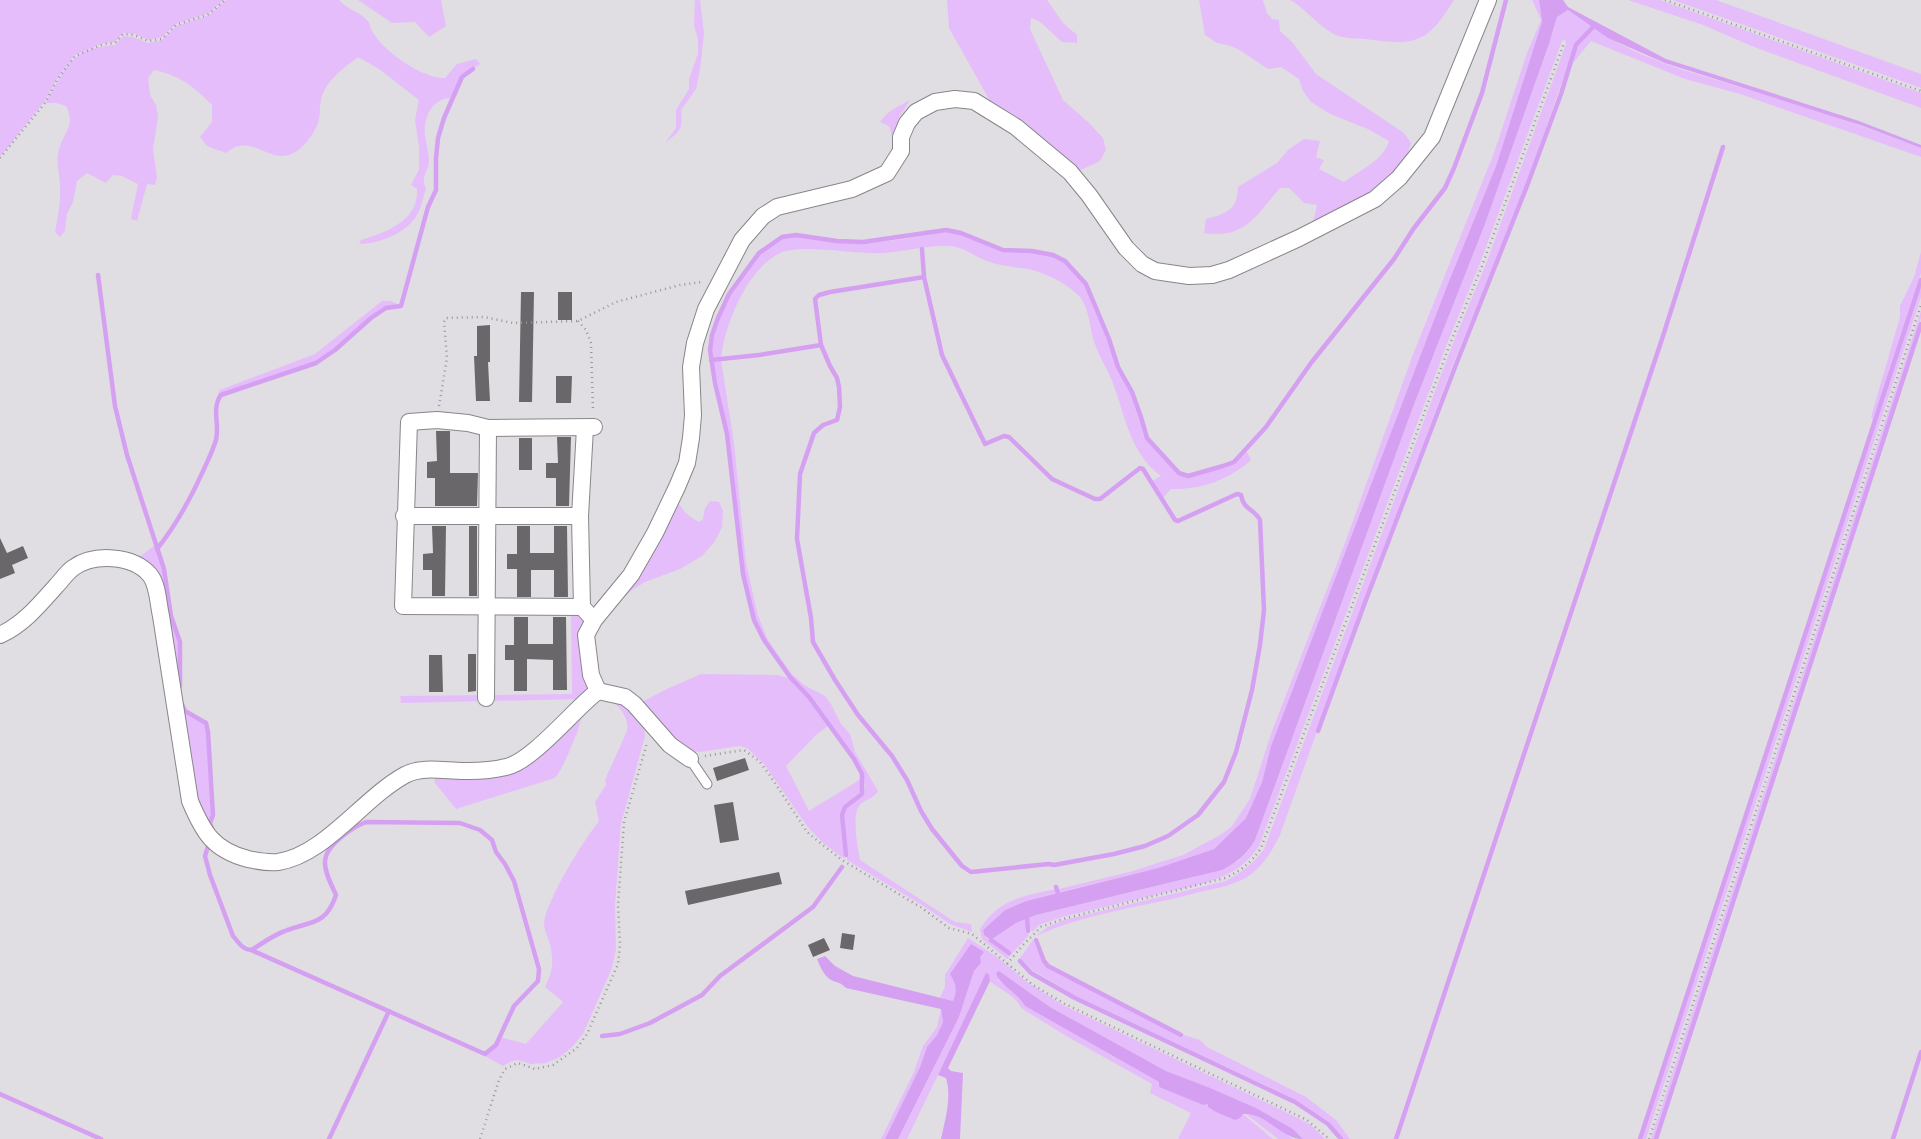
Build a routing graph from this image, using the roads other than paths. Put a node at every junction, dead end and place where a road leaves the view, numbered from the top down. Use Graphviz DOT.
graph roads {
  1 [pos="1488,0"];
  2 [pos="488,428"];
  3 [pos="488,515"];
  4 [pos="404,516"];
  5 [pos="580,516"];
  6 [pos="487,607"];
  7 [pos="582,607"];
  8 [pos="594,620"];
  9 [pos="0,635"];
  10 [pos="598,691"];
  11 [pos="486,698"];
  12 [pos="690,760"];
  13 [pos="707,784"];
  1 -- 8 [label="street"];
  2 -- 3 [label="street"];
  2 -- 4 [label="street"];
  2 -- 5 [label="street"];
  3 -- 4 [label="street"];
  3 -- 5 [label="street"];
  3 -- 6 [label="street"];
  4 -- 6 [label="street"];
  5 -- 7 [label="street"];
  6 -- 7 [label="street"];
  6 -- 11 [label="street"];
  7 -- 8 [label="street"];
  8 -- 10 [label="street"];
  9 -- 10 [label="street"];
  10 -- 12 [label="street"];
  12 -- 13 [label="lane"];
}
